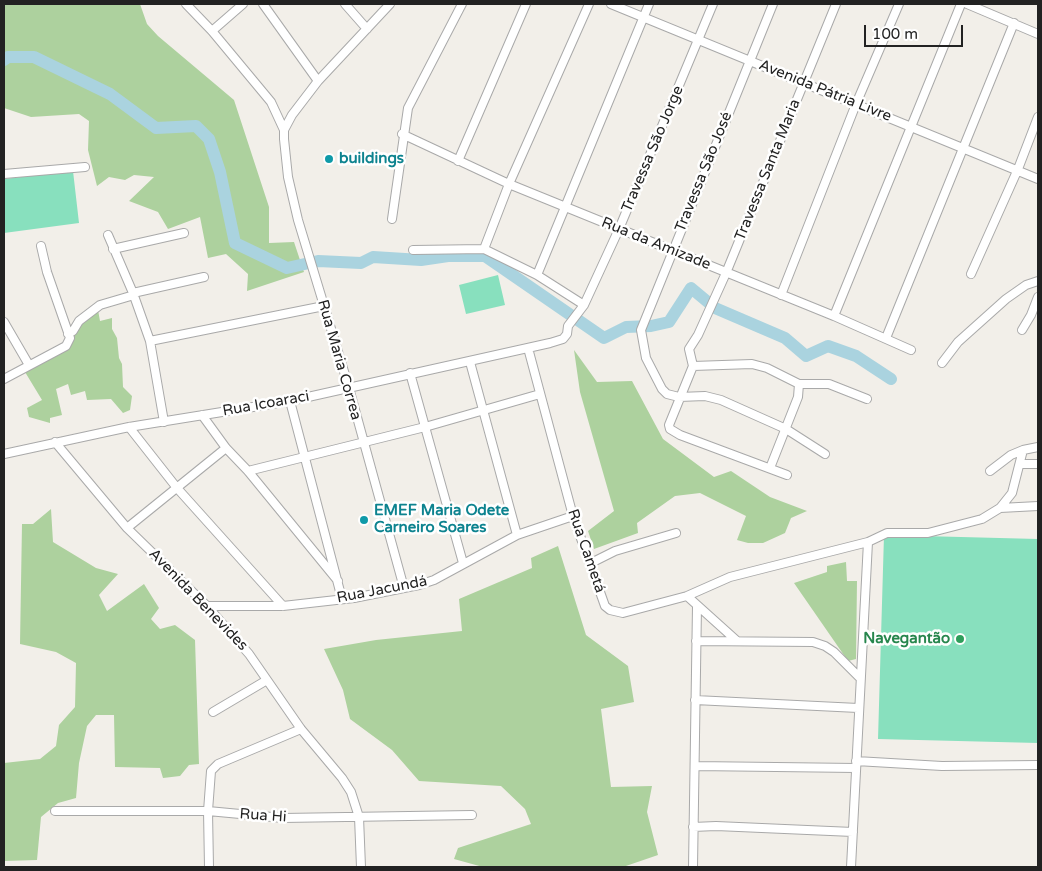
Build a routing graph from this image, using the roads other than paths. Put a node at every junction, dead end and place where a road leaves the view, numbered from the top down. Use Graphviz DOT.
graph roads {
  1 [pos="186,4"];
  2 [pos="243,4"];
  3 [pos="263,4"];
  4 [pos="345,4"];
  5 [pos="390,4"];
  6 [pos="462,4"];
  7 [pos="526,4"];
  8 [pos="589,4"];
  9 [pos="611,4"];
  10 [pos="649,4"];
  11 [pos="713,4"];
  12 [pos="774,4"];
  13 [pos="836,4"];
  14 [pos="899,4"];
  15 [pos="961,4"];
  16 [pos="967,4"];
  17 [pos="643,17"];
  18 [pos="1014,23"];
  19 [pos="367,29"];
  20 [pos="212,31"];
  21 [pos="1038,34"];
  22 [pos="699,39"];
  23 [pos="750,60"];
  24 [pos="318,81"];
  25 [pos="804,82"];
  26 [pos="856,104"];
  27 [pos="1038,117"];
  28 [pos="910,125"];
  29 [pos="284,130"];
  30 [pos="402,134"];
  31 [pos="963,149"];
  32 [pos="458,162"];
  33 [pos="85,168"];
  34 [pos="1018,169"];
  35 [pos="4,174"];
  36 [pos="1038,180"];
  37 [pos="509,184"];
  38 [pos="565,206"];
  39 [pos="392,219"];
  40 [pos="619,229"];
  41 [pos="184,233"];
  42 [pos="108,235"];
  43 [pos="41,246"];
  44 [pos="113,249"];
  45 [pos="484,249"];
  46 [pos="413,250"];
  47 [pos="672,251"];
  48 [pos="726,273"];
  49 [pos="971,274"];
  50 [pos="537,275"];
  51 [pos="204,277"];
  52 [pos="1038,281"];
  53 [pos="134,294"];
  54 [pos="781,295"];
  55 [pos="1038,297"];
  56 [pos="584,305"];
  57 [pos="324,306"];
  58 [pos="834,316"];
  59 [pos="4,322"];
  60 [pos="1022,330"];
  61 [pos="68,334"];
  62 [pos="886,338"];
  63 [pos="150,341"];
  64 [pos="528,348"];
  65 [pos="912,350"];
  66 [pos="470,362"];
  67 [pos="942,363"];
  68 [pos="29,365"];
  69 [pos="693,366"];
  70 [pos="410,373"];
  71 [pos="4,379"];
  72 [pos="799,384"];
  73 [pos="349,388"];
  74 [pos="540,394"];
  75 [pos="679,397"];
  76 [pos="867,399"];
  77 [pos="290,401"];
  78 [pos="482,410"];
  79 [pos="202,415"];
  80 [pos="164,422"];
  81 [pos="129,427"];
  82 [pos="425,427"];
  83 [pos="786,429"];
  84 [pos="55,442"];
  85 [pos="362,443"];
  86 [pos="1038,447"];
  87 [pos="226,448"];
  88 [pos="1023,450"];
  89 [pos="4,454"];
  90 [pos="825,454"];
  91 [pos="303,457"];
  92 [pos="1020,464"];
  93 [pos="1038,464"];
  94 [pos="770,468"];
  95 [pos="248,470"];
  96 [pos="990,471"];
  97 [pos="788,475"];
  98 [pos="177,488"];
  99 [pos="1038,506"];
  100 [pos="1000,508"];
  101 [pos="573,516"];
  102 [pos="127,528"];
  103 [pos="676,533"];
  104 [pos="517,535"];
  105 [pos="868,542"];
  106 [pos="590,563"];
  107 [pos="462,564"];
  108 [pos="338,581"];
  109 [pos="404,588"];
  110 [pos="687,596"];
  111 [pos="342,599"];
  112 [pos="207,606"];
  113 [pos="283,606"];
  114 [pos="697,606"];
  115 [pos="696,641"];
  116 [pos="736,641"];
  117 [pos="860,677"];
  118 [pos="268,680"];
  119 [pos="695,700"];
  120 [pos="858,708"];
  121 [pos="213,712"];
  122 [pos="301,729"];
  123 [pos="856,764"];
  124 [pos="1038,765"];
  125 [pos="695,766"];
  126 [pos="54,811"];
  127 [pos="208,811"];
  128 [pos="472,814"];
  129 [pos="359,818"];
  130 [pos="693,827"];
  131 [pos="852,832"];
  132 [pos="208,867"];
  133 [pos="361,867"];
  134 [pos="693,867"];
  135 [pos="851,867"];
  1 -- 20 [label="street"];
  2 -- 20 [label="street"];
  3 -- 24 [label="street"];
  4 -- 19 [label="street"];
  5 -- 19 [label="street"];
  6 -- 30 [label="street"];
  7 -- 32 [label="street"];
  8 -- 37 [label="street"];
  9 -- 17 [label="street, Avenida Pátria Livre"];
  10 -- 17 [label="street"];
  11 -- 22 [label="street, Travessa São Jorge"];
  12 -- 23 [label="street, Travessa São José"];
  13 -- 25 [label="street, Travessa Santa Maria"];
  14 -- 26 [label="street"];
  15 -- 28 [label="street"];
  16 -- 18 [label="street"];
  17 -- 22 [label="street, Avenida Pátria Livre"];
  17 -- 38 [label="street"];
  18 -- 21 [label="street"];
  18 -- 31 [label="street"];
  19 -- 24 [label="street"];
  20 -- 29 [label="street"];
  22 -- 23 [label="street, Avenida Pátria Livre"];
  22 -- 40 [label="street, Travessa São Jorge"];
  23 -- 25 [label="street, Avenida Pátria Livre"];
  23 -- 47 [label="street, Travessa São José"];
  24 -- 29 [label="street"];
  25 -- 26 [label="street, Avenida Pátria Livre"];
  25 -- 48 [label="street, Travessa Santa Maria"];
  26 -- 28 [label="street, Avenida Pátria Livre"];
  26 -- 54 [label="street"];
  27 -- 34 [label="street"];
  28 -- 31 [label="street, Avenida Pátria Livre"];
  28 -- 58 [label="street"];
  29 -- 57 [label="street, Rua Maria Correa"];
  30 -- 32 [label="street, Rua da Amizade"];
  30 -- 39 [label="street"];
  31 -- 34 [label="street, Avenida Pátria Livre"];
  31 -- 62 [label="street"];
  32 -- 37 [label="street, Rua da Amizade"];
  33 -- 35 [label="street"];
  34 -- 36 [label="street, Avenida Pátria Livre"];
  34 -- 49 [label="street"];
  37 -- 38 [label="street, Rua da Amizade"];
  37 -- 45 [label="street"];
  38 -- 40 [label="street, Rua da Amizade"];
  38 -- 50 [label="street"];
  40 -- 47 [label="street, Rua da Amizade"];
  40 -- 56 [label="street, Travessa São Jorge"];
  41 -- 44 [label="street"];
  42 -- 44 [label="street"];
  43 -- 61 [label="street"];
  44 -- 53 [label="street"];
  45 -- 46 [label="street"];
  45 -- 50 [label="street"];
  47 -- 48 [label="street, Rua da Amizade"];
  47 -- 75 [label="street, Travessa São José"];
  48 -- 54 [label="street, Rua da Amizade"];
  48 -- 69 [label="street, Travessa Santa Maria"];
  50 -- 56 [label="street"];
  51 -- 53 [label="street"];
  52 -- 67 [label="street"];
  53 -- 61 [label="street"];
  53 -- 63 [label="street"];
  54 -- 58 [label="street, Rua da Amizade"];
  55 -- 60 [label="street"];
  56 -- 64 [label="street, Travessa São Jorge"];
  57 -- 63 [label="street"];
  57 -- 73 [label="street, Rua Maria Correa"];
  58 -- 62 [label="street, Rua da Amizade"];
  59 -- 68 [label="street"];
  61 -- 68 [label="street"];
  62 -- 65 [label="street, Rua da Amizade"];
  63 -- 80 [label="street"];
  64 -- 66 [label="street, Rua Icoaraci"];
  64 -- 74 [label="street, Rua Cametá"];
  66 -- 70 [label="street, Rua Icoaraci"];
  66 -- 78 [label="street"];
  68 -- 71 [label="street"];
  69 -- 72 [label="street"];
  69 -- 75 [label="street"];
  70 -- 73 [label="street, Rua Icoaraci"];
  70 -- 82 [label="street"];
  72 -- 76 [label="street"];
  72 -- 83 [label="street"];
  73 -- 77 [label="street, Rua Icoaraci"];
  73 -- 85 [label="street, Rua Maria Correa"];
  74 -- 78 [label="street"];
  74 -- 101 [label="street, Rua Cametá"];
  75 -- 83 [label="street"];
  75 -- 94 [label="street"];
  77 -- 79 [label="street, Rua Icoaraci"];
  77 -- 91 [label="street"];
  78 -- 82 [label="street"];
  78 -- 104 [label="street"];
  79 -- 80 [label="street, Rua Icoaraci"];
  79 -- 87 [label="street"];
  80 -- 81 [label="street, Rua Icoaraci"];
  81 -- 84 [label="street, Rua Icoaraci"];
  81 -- 98 [label="street"];
  82 -- 85 [label="street"];
  82 -- 107 [label="street"];
  83 -- 90 [label="street"];
  83 -- 94 [label="street"];
  84 -- 89 [label="street, Rua Icoaraci"];
  84 -- 102 [label="street, Avenida Benevides"];
  85 -- 91 [label="street"];
  85 -- 109 [label="street, Rua Maria Correa"];
  86 -- 88 [label="street"];
  87 -- 95 [label="street"];
  87 -- 98 [label="street"];
  88 -- 92 [label="street"];
  88 -- 96 [label="street"];
  91 -- 95 [label="street"];
  91 -- 108 [label="street"];
  92 -- 93 [label="street"];
  92 -- 100 [label="street"];
  94 -- 97 [label="street"];
  95 -- 108 [label="street"];
  98 -- 102 [label="street"];
  98 -- 113 [label="street"];
  99 -- 100 [label="street"];
  100 -- 105 [label="street, Rua Cametá"];
  101 -- 104 [label="street, Rua Jacundá"];
  101 -- 106 [label="street, Rua Cametá"];
  102 -- 112 [label="street, Avenida Benevides"];
  103 -- 106 [label="street"];
  104 -- 107 [label="street, Rua Jacundá"];
  105 -- 110 [label="street, Rua Cametá"];
  105 -- 117 [label="street"];
  106 -- 110 [label="street, Rua Cametá"];
  107 -- 109 [label="street, Rua Jacundá"];
  108 -- 111 [label="street"];
  109 -- 111 [label="street, Rua Jacundá"];
  110 -- 114 [label="street"];
  111 -- 113 [label="street, Rua Jacundá"];
  112 -- 113 [label="street, Rua Jacundá"];
  112 -- 118 [label="street, Avenida Benevides"];
  114 -- 115 [label="street"];
  114 -- 116 [label="street"];
  115 -- 116 [label="street"];
  115 -- 119 [label="street"];
  116 -- 117 [label="street"];
  117 -- 120 [label="street"];
  118 -- 121 [label="street"];
  118 -- 122 [label="street, Avenida Benevides"];
  119 -- 120 [label="street"];
  119 -- 125 [label="street"];
  120 -- 123 [label="street"];
  122 -- 127 [label="street"];
  122 -- 129 [label="street, Avenida Benevides"];
  123 -- 124 [label="street"];
  123 -- 125 [label="street"];
  123 -- 131 [label="street"];
  125 -- 130 [label="street"];
  126 -- 127 [label="street, Rua Hi"];
  127 -- 129 [label="street, Rua Hi"];
  127 -- 132 [label="street"];
  128 -- 129 [label="street, Rua Hi"];
  129 -- 133 [label="street, Avenida Benevides"];
  130 -- 131 [label="street"];
  130 -- 134 [label="street"];
  131 -- 135 [label="street"];
}
